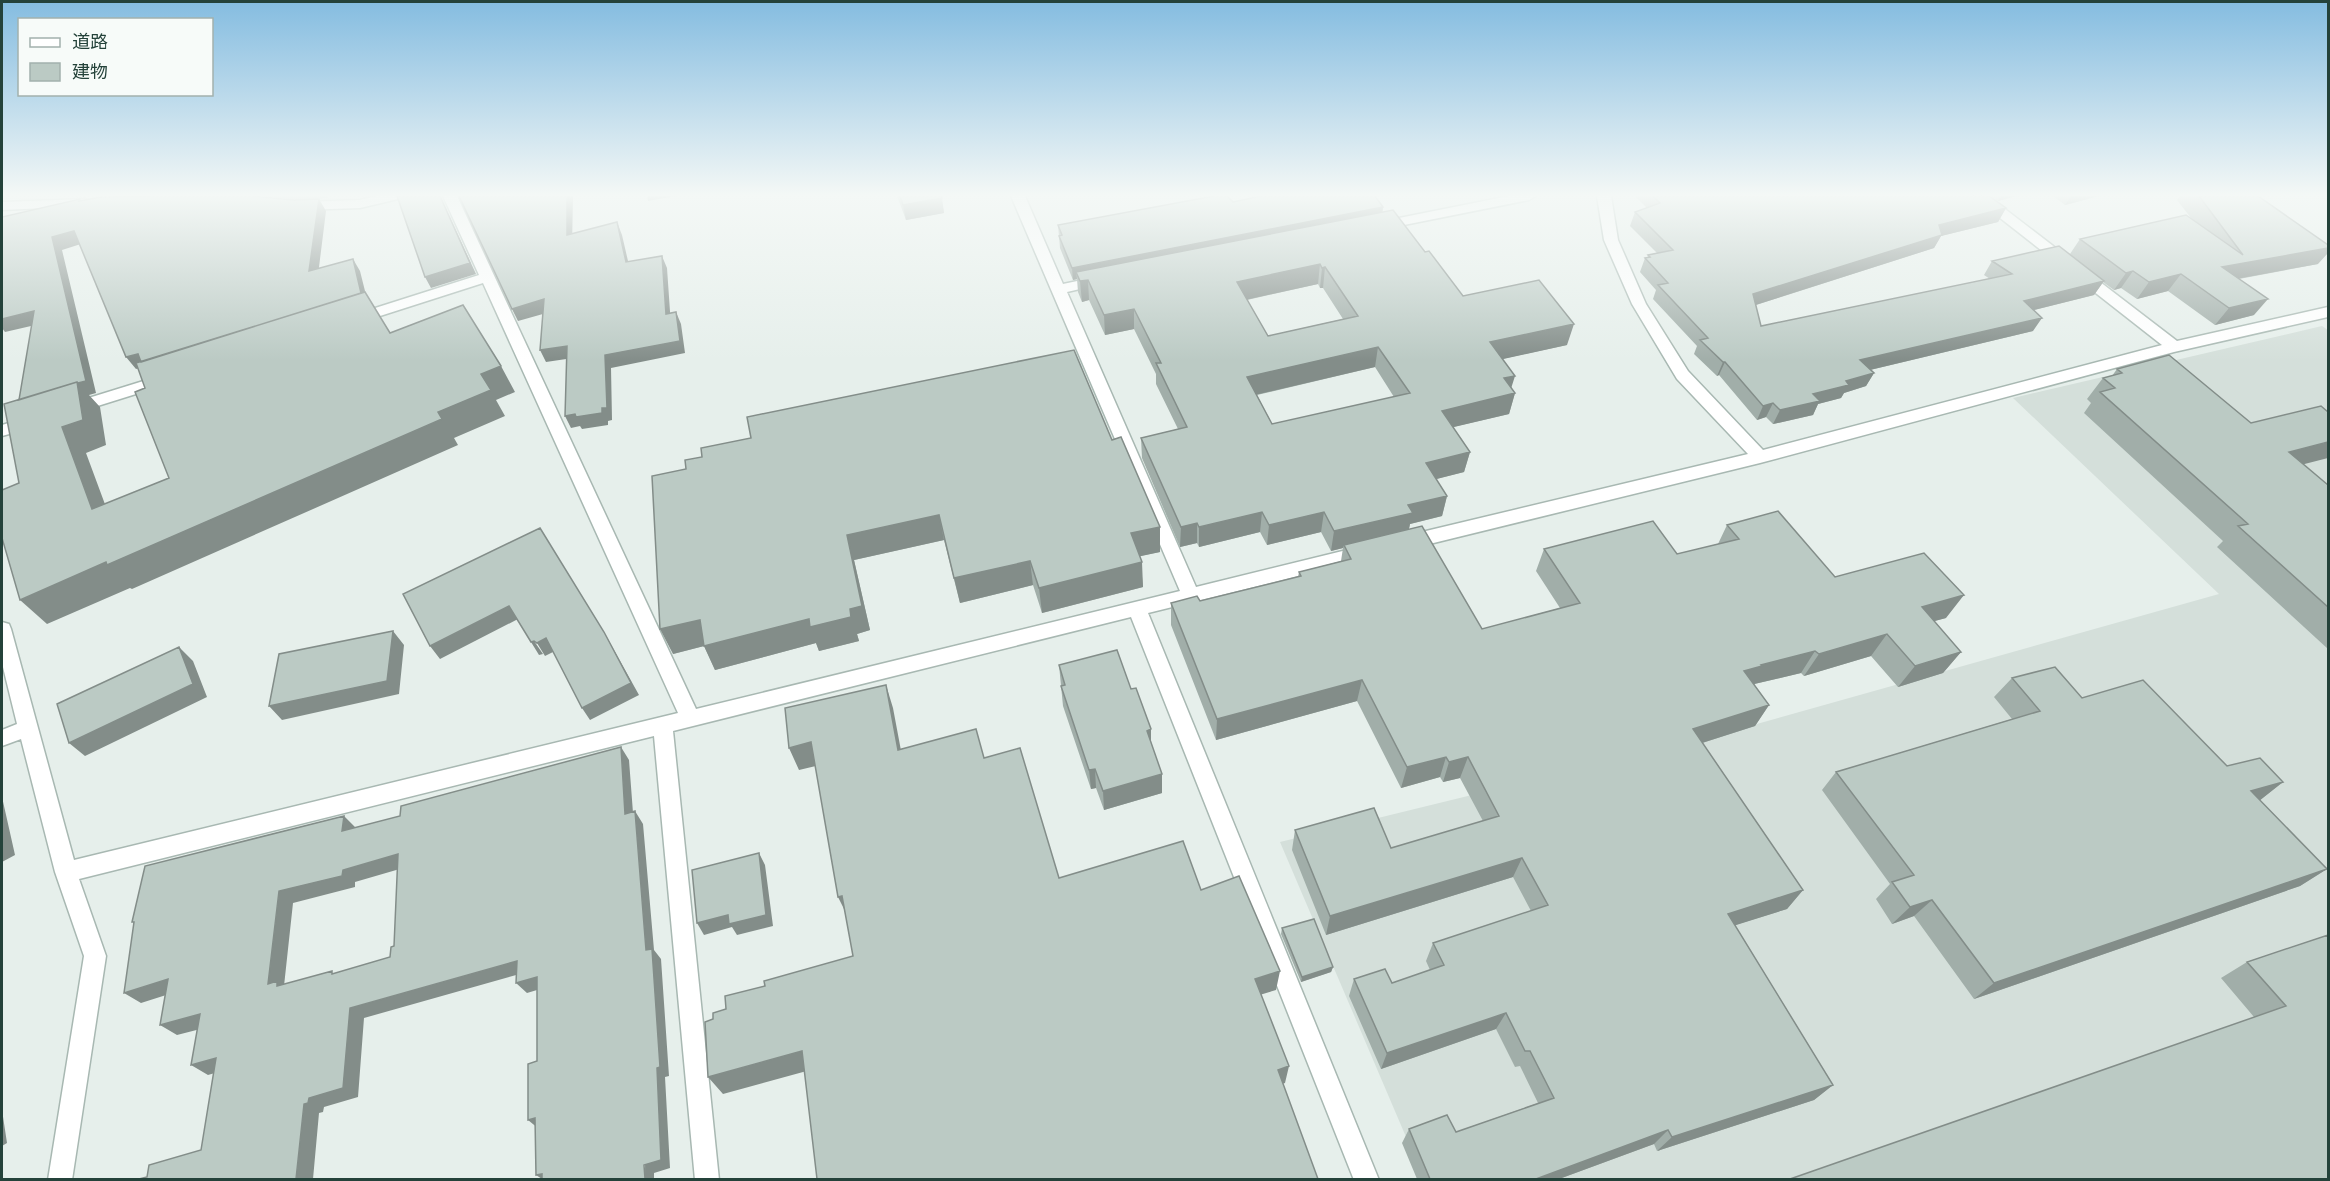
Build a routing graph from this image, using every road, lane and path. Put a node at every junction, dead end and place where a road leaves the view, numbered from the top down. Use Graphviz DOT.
graph roads {
  1 [pos="476,251"];
  2 [pos="1042,251"];
  3 [pos="1616,251"];
  4 [pos="2050,251"];
  5 [pos="488,277"];
  6 [pos="1118,277"];
  7 [pos="1059,289"];
  8 [pos="2328,312"];
  9 [pos="341,324"];
  10 [pos="2174,347"];
  11 [pos="183,374"];
  12 [pos="2,431"];
  13 [pos="1760,457"];
  14 [pos="1190,594"];
  15 [pos="1137,609"];
  16 [pos="2,629"];
  17 [pos="691,720"];
  18 [pos="663,726"];
  19 [pos="28,728"];
  20 [pos="2,738"];
  21 [pos="66,872"];
  22 [pos="60,1179"];
  23 [pos="707,1179"];
  24 [pos="1367,1179"];
  1 -- 5 [label="street"];
  2 -- 7 [label="street"];
  3 -- 13 [label="street"];
  4 -- 10 [label="street"];
  5 -- 9 [label="street"];
  5 -- 17 [label="street"];
  6 -- 7 [label="street"];
  7 -- 14 [label="street"];
  8 -- 10 [label="street"];
  10 -- 13 [label="street"];
  11 -- 12 [label="street"];
  13 -- 14 [label="street"];
  14 -- 15 [label="street"];
  15 -- 17 [label="street"];
  15 -- 24 [label="street"];
  16 -- 19 [label="street"];
  17 -- 18 [label="street"];
  18 -- 21 [label="street"];
  18 -- 23 [label="street"];
  19 -- 20 [label="street"];
  19 -- 21 [label="street"];
  21 -- 22 [label="street"];
}
